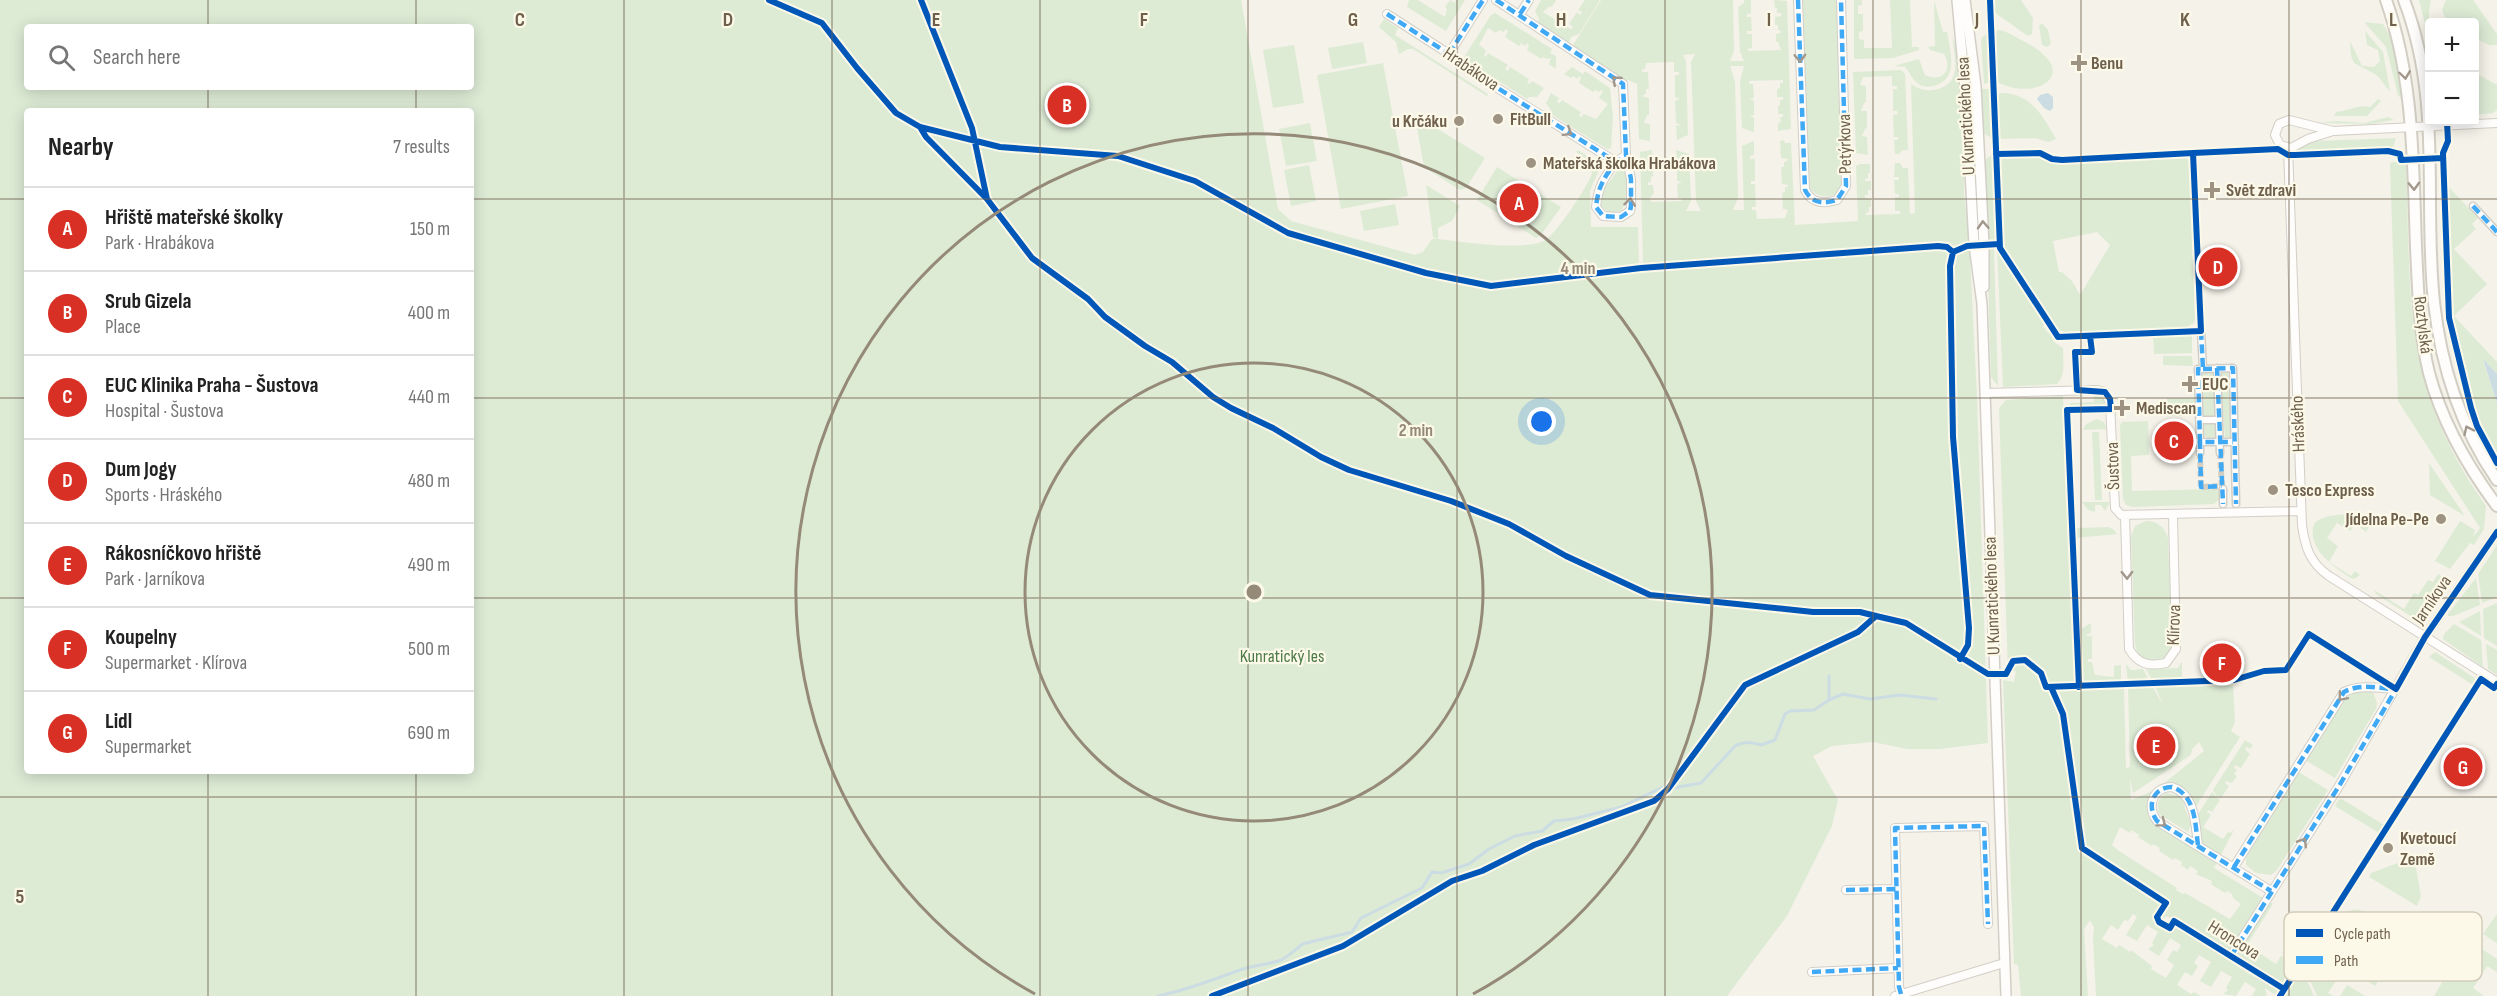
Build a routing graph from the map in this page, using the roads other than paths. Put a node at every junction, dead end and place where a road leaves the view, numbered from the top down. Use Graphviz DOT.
graph roads {
  1 [pos="1483,0"];
  2 [pos="1496,0"];
  3 [pos="1529,0"];
  4 [pos="1798,0"];
  5 [pos="1841,0"];
  6 [pos="1957,0"];
  7 [pos="1965,0"];
  8 [pos="2386,0"];
  9 [pos="2404,0"];
  10 [pos="1387,14"];
  11 [pos="1520,14"];
  12 [pos="1449,54"];
  13 [pos="2425,83"];
  14 [pos="2299,123"];
  15 [pos="2497,123"];
  16 [pos="2479,124"];
  17 [pos="2430,126"];
  18 [pos="2411,127"];
  19 [pos="2333,131"];
  20 [pos="2300,144"];
  21 [pos="2288,148"];
  22 [pos="1626,155"];
  23 [pos="1616,162"];
  24 [pos="2473,206"];
  25 [pos="2497,232"];
  26 [pos="1982,304"];
  27 [pos="2202,331"];
  28 [pos="2217,368"];
  29 [pos="2203,369"];
  30 [pos="1985,393"];
  31 [pos="2199,420"];
  32 [pos="2219,420"];
  33 [pos="2171,442"];
  34 [pos="2200,442"];
  35 [pos="2220,442"];
  36 [pos="2233,442"];
  37 [pos="2200,453"];
  38 [pos="2220,453"];
  39 [pos="2497,480"];
  40 [pos="2223,489"];
  41 [pos="2223,504"];
  42 [pos="2235,504"];
  43 [pos="2497,506"];
  44 [pos="2301,511"];
  45 [pos="2173,515"];
  46 [pos="2125,516"];
  47 [pos="2497,532"];
  48 [pos="2425,637"];
  49 [pos="2497,682"];
  50 [pos="2396,689"];
  51 [pos="2198,845"];
  52 [pos="2234,867"];
  53 [pos="1896,889"];
  54 [pos="1846,890"];
  55 [pos="2271,891"];
  56 [pos="1988,924"];
  57 [pos="2170,928"];
  58 [pos="2231,956"];
  59 [pos="2004,963"];
  60 [pos="1898,968"];
  61 [pos="1812,972"];
  62 [pos="2284,989"];
  63 [pos="1899,995"];
  64 [pos="2006,996"];
  1 -- 12 [label="street"];
  2 -- 11 [label="street"];
  3 -- 11 [label="street"];
  4 -- 5 [label="street, Petýrkova, one-way"];
  6 -- 26 [label="street, U Kunratického lesa"];
  26 -- 7 [label="street, U Kunratického lesa, one-way"];
  8 -- 18 [label="main road, Roztylská, one-way"];
  9 -- 13 [label="main road, Roztylská"];
  10 -- 12 [label="street, Hrabákova"];
  22 -- 11 [label="street, one-way"];
  12 -- 23 [label="street, Hrabákova, one-way"];
  14 -- 19 [label="street"];
  14 -- 20 [label="street"];
  14 -- 21 [label="street, Hráského"];
  15 -- 16 [label="street"];
  17 -- 18 [label="street"];
  39 -- 17 [label="main road, Roztylská, one-way"];
  18 -- 19 [label="street"];
  18 -- 43 [label="main road, Roztylská, one-way"];
  19 -- 20 [label="street"];
  20 -- 21 [label="street"];
  21 -- 44 [label="street, Hráského"];
  22 -- 23 [label="street"];
  23 -- 22 [label="street, one-way"];
  24 -- 25 [label="street"];
  26 -- 30 [label="street, U Kunratického lesa"];
  27 -- 29 [label="street"];
  28 -- 29 [label="street"];
  28 -- 32 [label="street"];
  28 -- 36 [label="street"];
  29 -- 31 [label="street"];
  30 -- 46 [label="street, Šustova"];
  30 -- 59 [label="street, U Kunratického lesa"];
  31 -- 32 [label="street"];
  31 -- 34 [label="street"];
  32 -- 35 [label="street"];
  33 -- 34 [label="street"];
  34 -- 35 [label="street"];
  34 -- 37 [label="street"];
  35 -- 36 [label="street"];
  35 -- 38 [label="street"];
  36 -- 42 [label="street"];
  40 -- 41 [label="street"];
  44 -- 45 [label="street, Šustova"];
  44 -- 48 [label="street, Hráského"];
  45 -- 46 [label="street, Šustova"];
  46 -- 45 [label="street, Klírova, one-way"];
  47 -- 48 [label="street, Jarníkova"];
  48 -- 49 [label="street, Hráského"];
  48 -- 50 [label="street, Jarníkova"];
  50 -- 52 [label="street, one-way"];
  55 -- 50 [label="street, Jarníkova, one-way"];
  51 -- 51 [label="street, one-way"];
  51 -- 52 [label="street"];
  52 -- 55 [label="street"];
  53 -- 54 [label="street"];
  53 -- 56 [label="street"];
  53 -- 60 [label="street"];
  55 -- 58 [label="street, Jarníkova"];
  57 -- 58 [label="street, Hroncova"];
  58 -- 62 [label="street, Hroncova"];
  59 -- 63 [label="street"];
  59 -- 64 [label="street, U Kunratického lesa"];
  60 -- 61 [label="street"];
  60 -- 63 [label="street"];
}
